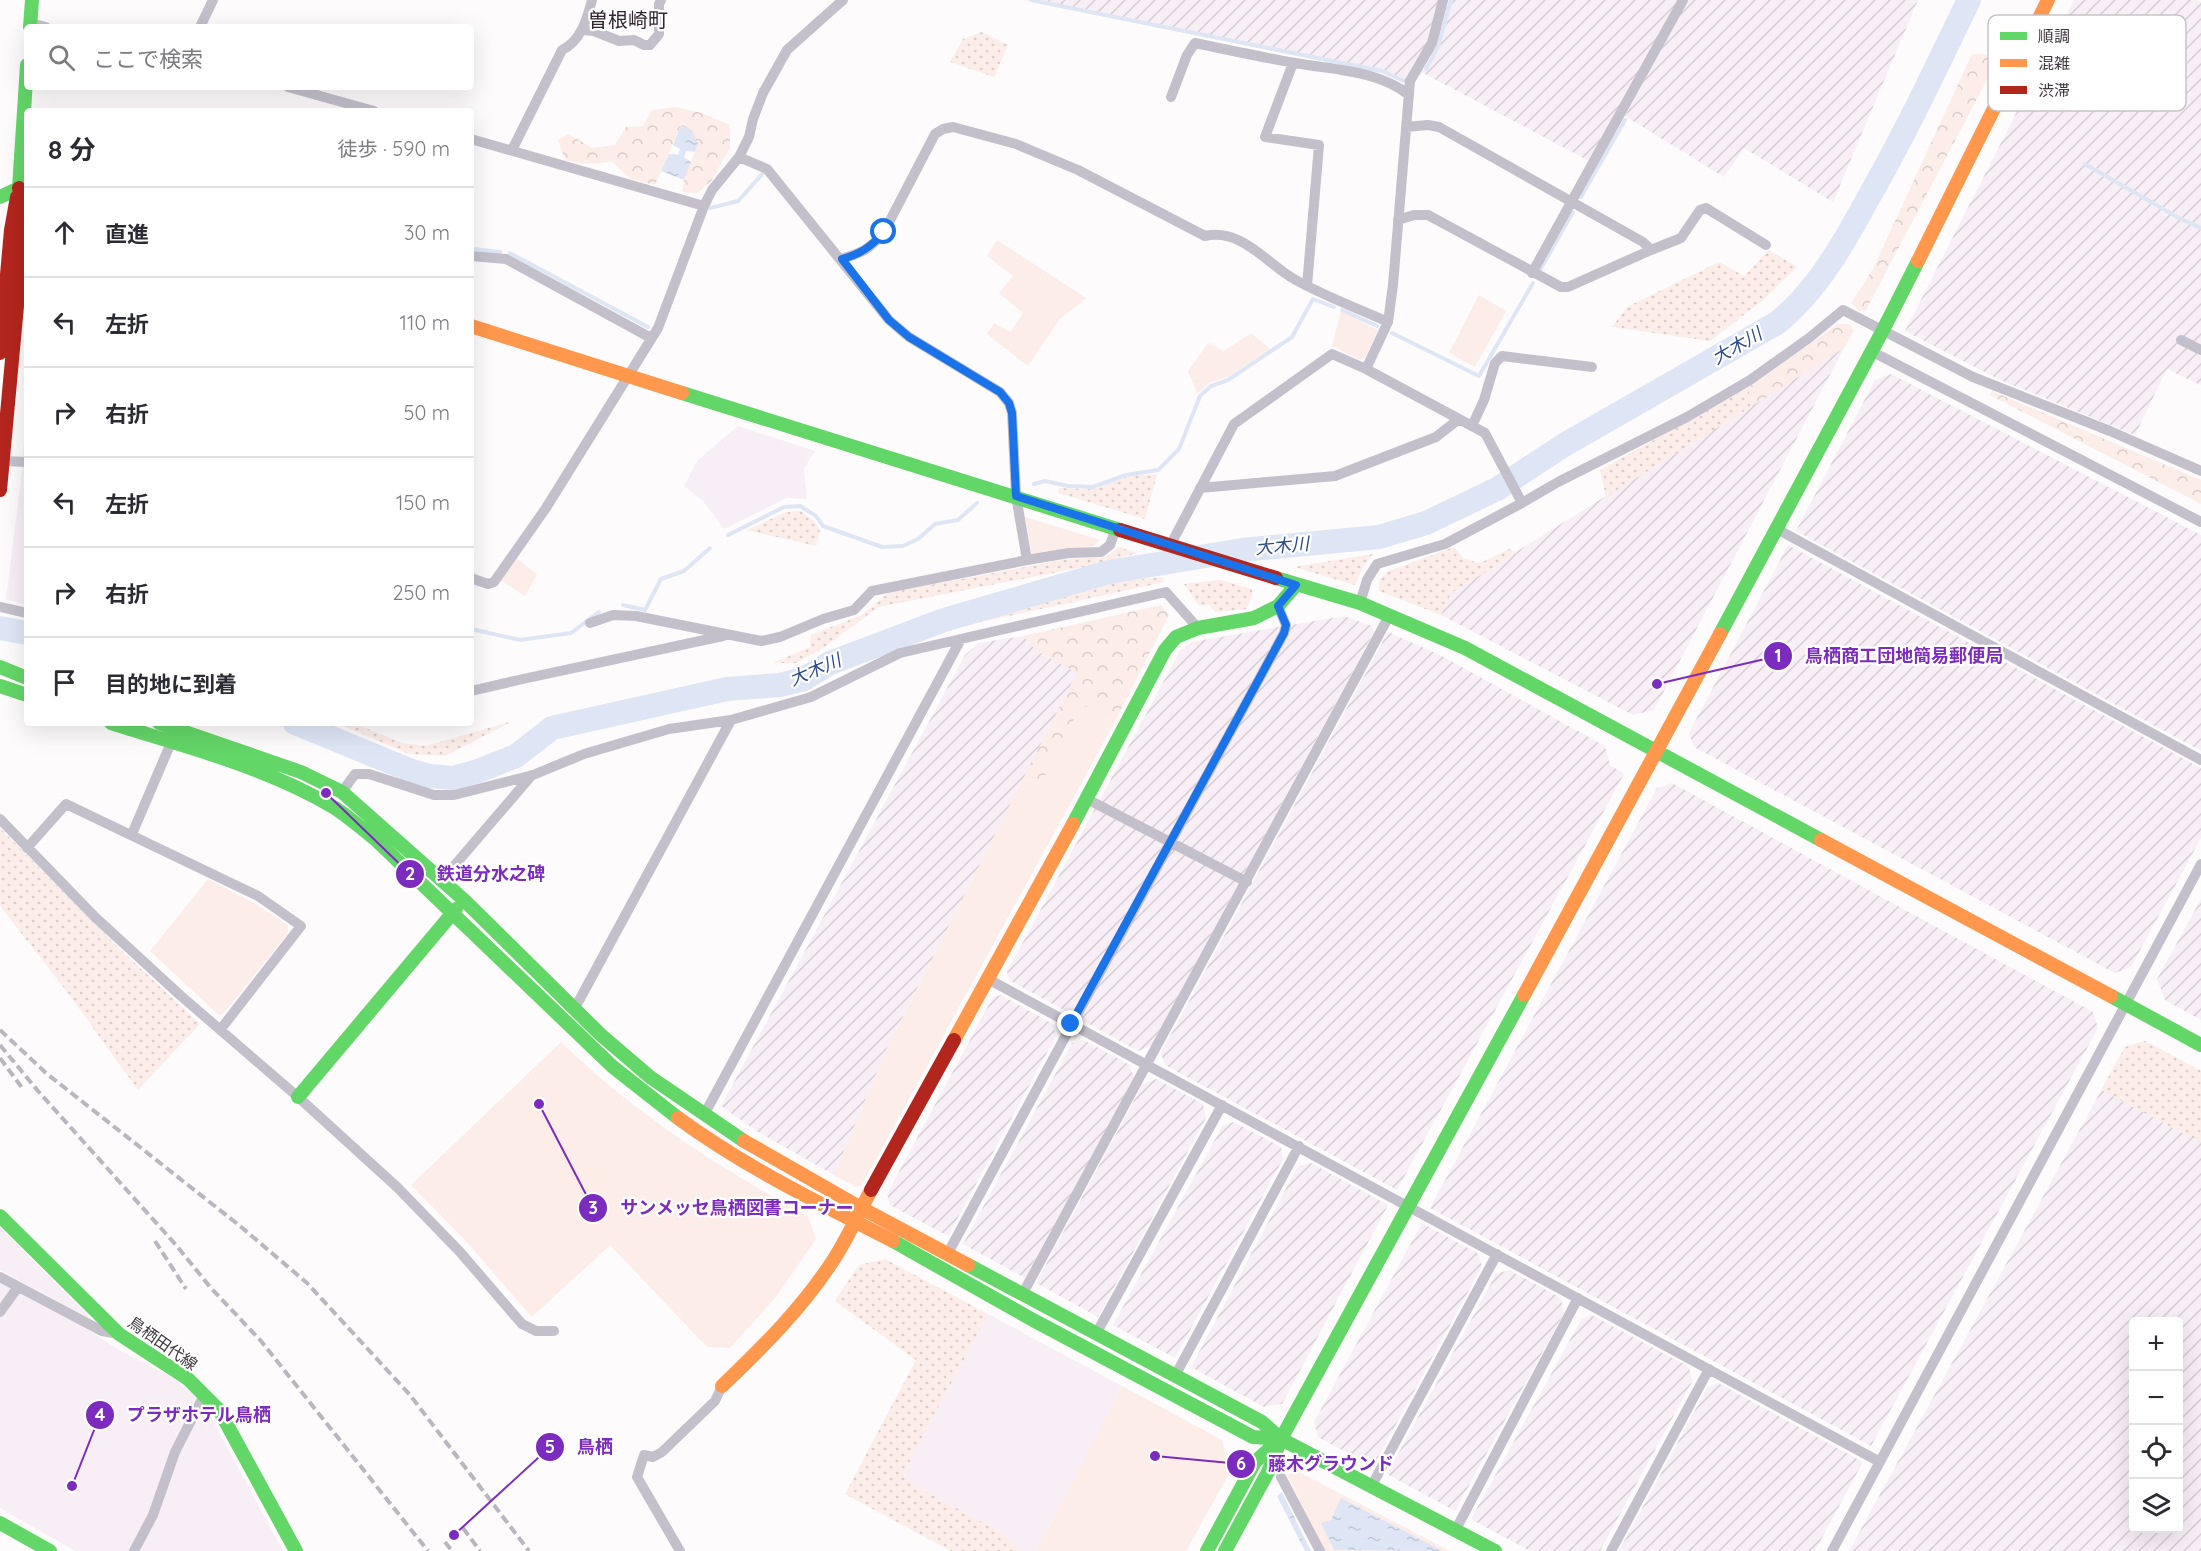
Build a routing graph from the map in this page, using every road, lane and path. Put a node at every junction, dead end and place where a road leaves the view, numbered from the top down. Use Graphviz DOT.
graph roads {
  1 [pos="32,0"];
  2 [pos="213,0"];
  3 [pos="592,0"];
  4 [pos="661,0"];
  5 [pos="843,0"];
  6 [pos="1443,0"];
  7 [pos="1683,0"];
  8 [pos="2048,0"];
  9 [pos="2040,15"];
  10 [pos="30,24"];
  11 [pos="201,24"];
  12 [pos="583,30"];
  13 [pos="1293,63"];
  14 [pos="26,90"];
  15 [pos="299,90"];
  16 [pos="1409,94"];
  17 [pos="1171,97"];
  18 [pos="26,108"];
  19 [pos="363,108"];
  20 [pos="1992,111"];
  21 [pos="1406,128"];
  22 [pos="474,140"];
  23 [pos="512,150"];
  24 [pos="739,157"];
  25 [pos="24,158"];
  26 [pos="23,189"];
  27 [pos="0,197"];
  28 [pos="1571,203"];
  29 [pos="24,204"];
  30 [pos="704,206"];
  31 [pos="1398,220"];
  32 [pos="1766,244"];
  33 [pos="24,248"];
  34 [pos="1651,250"];
  35 [pos="474,255"];
  36 [pos="842,259"];
  37 [pos="1533,273"];
  38 [pos="1306,286"];
  39 [pos="1388,322"];
  40 [pos="474,327"];
  41 [pos="1883,330"];
  42 [pos="21,337"];
  43 [pos="651,338"];
  44 [pos="2181,340"];
  45 [pos="2201,350"];
  46 [pos="1871,351"];
  47 [pos="0,353"];
  48 [pos="1592,367"];
  49 [pos="1366,369"];
  50 [pos="628,376"];
  51 [pos="1459,419"];
  52 [pos="1472,426"];
  53 [pos="4,461"];
  54 [pos="24,462"];
  55 [pos="2201,471"];
  56 [pos="1200,488"];
  57 [pos="0,490"];
  58 [pos="1016,496"];
  59 [pos="1520,500"];
  60 [pos="2201,522"];
  61 [pos="1116,528"];
  62 [pos="1775,528"];
  63 [pos="1170,546"];
  64 [pos="1027,560"];
  65 [pos="474,579"];
  66 [pos="1296,585"];
  67 [pos="1360,603"];
  68 [pos="1278,606"];
  69 [pos="0,607"];
  70 [pos="24,612"];
  71 [pos="1389,616"];
  72 [pos="590,623"];
  73 [pos="1198,628"];
  74 [pos="727,635"];
  75 [pos="962,639"];
  76 [pos="0,667"];
  77 [pos="24,677"];
  78 [pos="0,686"];
  79 [pos="474,691"];
  80 [pos="24,694"];
  81 [pos="730,720"];
  82 [pos="120,726"];
  83 [pos="168,726"];
  84 [pos="177,729"];
  85 [pos="171,743"];
  86 [pos="1657,750"];
  87 [pos="2201,760"];
  88 [pos="533,775"];
  89 [pos="342,792"];
  90 [pos="1087,799"];
  91 [pos="0,819"];
  92 [pos="132,834"];
  93 [pos="1170,843"];
  94 [pos="27,848"];
  95 [pos="2201,864"];
  96 [pos="442,880"];
  97 [pos="1247,882"];
  98 [pos="464,900"];
  99 [pos="452,914"];
  100 [pos="988,979"];
  101 [pos="2125,1004"];
  102 [pos="575,1008"];
  103 [pos="1071,1024"];
  104 [pos="220,1030"];
  105 [pos="2201,1045"];
  106 [pos="1148,1064"];
  107 [pos="298,1097"];
  108 [pos="1222,1105"];
  109 [pos="704,1114"];
  110 [pos="1299,1146"];
  111 [pos="1409,1206"];
  112 [pos="859,1215"];
  113 [pos="0,1216"];
  114 [pos="948,1253"];
  115 [pos="1497,1254"];
  116 [pos="0,1277"];
  117 [pos="18,1287"];
  118 [pos="1022,1295"];
  119 [pos="1578,1298"];
  120 [pos="0,1312"];
  121 [pos="554,1331"];
  122 [pos="119,1334"];
  123 [pos="1096,1334"];
  124 [pos="1709,1369"];
  125 [pos="1175,1376"];
  126 [pos="722,1386"];
  127 [pos="204,1395"];
  128 [pos="1281,1439"];
  129 [pos="1880,1462"];
  130 [pos="1281,1477"];
  131 [pos="1371,1487"];
  132 [pos="0,1523"];
  133 [pos="1455,1531"];
  134 [pos="50,1551"];
  135 [pos="134,1551"];
  136 [pos="296,1551"];
  137 [pos="680,1551"];
  138 [pos="1207,1551"];
  139 [pos="1225,1551"];
  140 [pos="1320,1551"];
  141 [pos="1495,1551"];
  142 [pos="1611,1551"];
  143 [pos="1832,1551"];
  1 -- 10 [label="street"];
  2 -- 11 [label="street"];
  3 -- 12 [label="street"];
  4 -- 12 [label="street"];
  5 -- 24 [label="street"];
  6 -- 16 [label="street"];
  7 -- 28 [label="street"];
  8 -- 9 [label="street"];
  12 -- 23 [label="street"];
  13 -- 16 [label="street"];
  13 -- 17 [label="street"];
  13 -- 38 [label="street"];
  14 -- 18 [label="street"];
  15 -- 19 [label="street"];
  16 -- 21 [label="street"];
  20 -- 41 [label="street"];
  21 -- 28 [label="street"];
  21 -- 31 [label="street"];
  22 -- 23 [label="street"];
  23 -- 30 [label="street"];
  24 -- 30 [label="street"];
  24 -- 36 [label="street"];
  25 -- 26 [label="street"];
  26 -- 27 [label="street"];
  26 -- 29 [label="street"];
  26 -- 47 [label="street"];
  28 -- 34 [label="street"];
  28 -- 37 [label="street"];
  30 -- 43 [label="street"];
  31 -- 37 [label="street"];
  31 -- 39 [label="street"];
  32 -- 34 [label="street"];
  33 -- 42 [label="street"];
  34 -- 37 [label="street"];
  35 -- 43 [label="street"];
  36 -- 38 [label="street"];
  36 -- 58 [label="street"];
  38 -- 39 [label="street"];
  39 -- 49 [label="street"];
  40 -- 50 [label="street"];
  41 -- 46 [label="street"];
  41 -- 55 [label="street"];
  41 -- 59 [label="street"];
  42 -- 53 [label="street"];
  43 -- 50 [label="street"];
  44 -- 45 [label="street"];
  46 -- 60 [label="street"];
  46 -- 62 [label="street"];
  48 -- 52 [label="street"];
  49 -- 51 [label="street"];
  49 -- 56 [label="street"];
  50 -- 58 [label="street"];
  50 -- 65 [label="street"];
  51 -- 52 [label="street"];
  51 -- 56 [label="street"];
  52 -- 59 [label="street"];
  53 -- 54 [label="street"];
  53 -- 57 [label="street"];
  56 -- 63 [label="street"];
  58 -- 61 [label="street"];
  58 -- 64 [label="street"];
  59 -- 67 [label="street"];
  61 -- 63 [label="street"];
  61 -- 64 [label="street"];
  62 -- 86 [label="street"];
  62 -- 87 [label="street"];
  63 -- 66 [label="street"];
  64 -- 74 [label="street"];
  66 -- 67 [label="street"];
  66 -- 68 [label="street"];
  67 -- 71 [label="street"];
  68 -- 73 [label="street"];
  68 -- 93 [label="street"];
  69 -- 70 [label="street"];
  71 -- 86 [label="street"];
  71 -- 97 [label="street"];
  72 -- 74 [label="street"];
  73 -- 75 [label="street"];
  73 -- 90 [label="street"];
  74 -- 79 [label="street"];
  75 -- 81 [label="street"];
  75 -- 109 [label="street"];
  76 -- 77 [label="street"];
  78 -- 80 [label="street"];
  81 -- 88 [label="street"];
  81 -- 102 [label="street"];
  82 -- 85 [label="street"];
  83 -- 84 [label="street"];
  84 -- 85 [label="street"];
  84 -- 89 [label="street"];
  85 -- 92 [label="street"];
  85 -- 99 [label="street"];
  86 -- 101 [label="street"];
  86 -- 111 [label="street"];
  88 -- 89 [label="street"];
  88 -- 96 [label="street"];
  89 -- 96 [label="street"];
  90 -- 93 [label="street"];
  90 -- 100 [label="street"];
  91 -- 94 [label="street"];
  92 -- 94 [label="street"];
  92 -- 104 [label="street"];
  93 -- 97 [label="street"];
  93 -- 103 [label="street"];
  94 -- 104 [label="street"];
  95 -- 101 [label="street"];
  96 -- 98 [label="street"];
  97 -- 106 [label="street"];
  98 -- 99 [label="street"];
  98 -- 102 [label="street"];
  99 -- 107 [label="street"];
  99 -- 112 [label="street"];
  100 -- 103 [label="street"];
  100 -- 112 [label="street"];
  101 -- 105 [label="street"];
  101 -- 129 [label="street"];
  102 -- 109 [label="street"];
  103 -- 106 [label="street"];
  103 -- 114 [label="street"];
  104 -- 107 [label="street"];
  106 -- 108 [label="street"];
  106 -- 118 [label="street"];
  107 -- 121 [label="street"];
  108 -- 110 [label="street"];
  108 -- 123 [label="street"];
  109 -- 112 [label="street"];
  110 -- 111 [label="street"];
  110 -- 125 [label="street"];
  111 -- 115 [label="street"];
  111 -- 128 [label="street"];
  112 -- 114 [label="street"];
  112 -- 126 [label="street"];
  112 -- 128 [label="street"];
  113 -- 122 [label="street, 鳥栖田代線"];
  114 -- 118 [label="street"];
  115 -- 119 [label="street"];
  115 -- 131 [label="street"];
  116 -- 117 [label="street"];
  117 -- 120 [label="street"];
  117 -- 122 [label="street"];
  118 -- 123 [label="street"];
  119 -- 124 [label="street"];
  119 -- 133 [label="street"];
  122 -- 127 [label="street, 鳥栖田代線"];
  123 -- 125 [label="street"];
  124 -- 129 [label="street"];
  124 -- 142 [label="street"];
  125 -- 128 [label="street"];
  126 -- 137 [label="street"];
  127 -- 135 [label="street"];
  127 -- 136 [label="street, 鳥栖田代線"];
  128 -- 131 [label="street"];
  128 -- 138 [label="street"];
  128 -- 139 [label="street"];
  129 -- 143 [label="street"];
  130 -- 140 [label="street"];
  131 -- 133 [label="street"];
  132 -- 134 [label="street"];
  133 -- 141 [label="street"];
}
